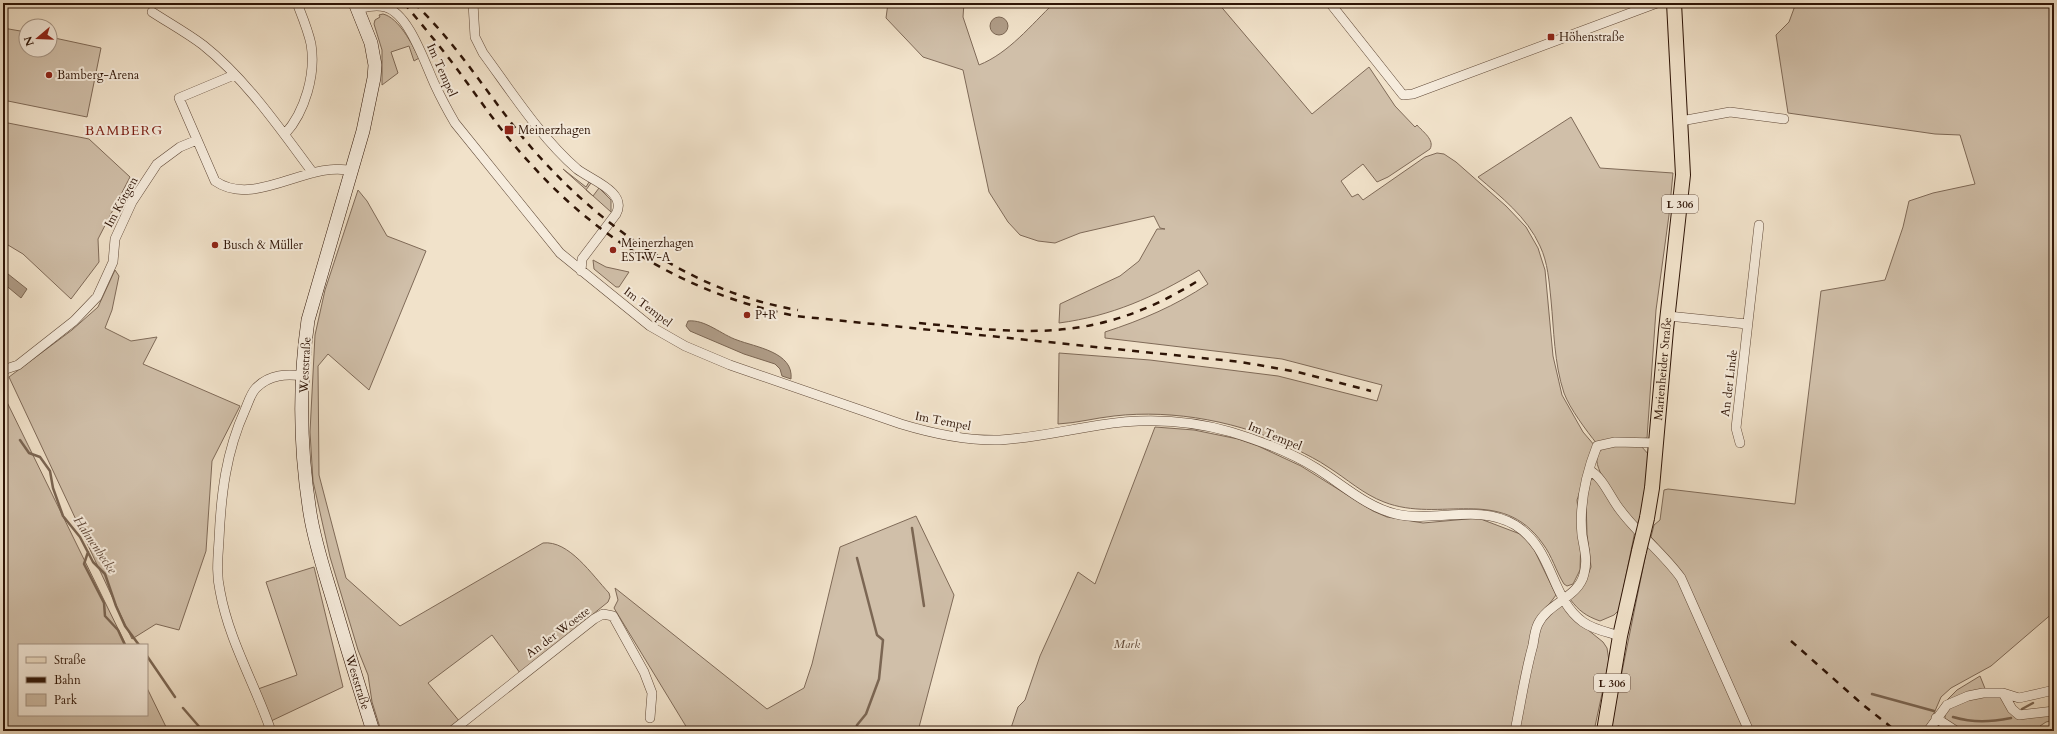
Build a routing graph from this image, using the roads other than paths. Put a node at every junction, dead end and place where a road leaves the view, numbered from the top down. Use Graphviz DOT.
graph roads {
  1 [pos="297,3"];
  2 [pos="473,3"];
  3 [pos="1330,3"];
  4 [pos="1657,3"];
  5 [pos="1674,3"];
  6 [pos="356,6"];
  7 [pos="152,12"];
  8 [pos="234,75"];
  9 [pos="1784,119"];
  10 [pos="1681,121"];
  11 [pos="285,134"];
  12 [pos="197,140"];
  13 [pos="352,172"];
  14 [pos="313,173"];
  15 [pos="1759,225"];
  16 [pos="581,271"];
  17 [pos="1668,316"];
  18 [pos="1747,324"];
  19 [pos="3,370"];
  20 [pos="304,376"];
  21 [pos="1656,443"];
  22 [pos="1740,443"];
  23 [pos="1589,470"];
  24 [pos="1564,598"];
  25 [pos="1620,636"];
  26 [pos="2054,690"];
  27 [pos="2002,693"];
  28 [pos="2054,711"];
  29 [pos="650,718"];
  30 [pos="1936,718"];
  31 [pos="271,731"];
  32 [pos="373,731"];
  33 [pos="452,731"];
  34 [pos="1515,731"];
  35 [pos="1604,731"];
  36 [pos="1749,731"];
  37 [pos="1928,731"];
  38 [pos="1956,731"];
  1 -- 11 [label="street"];
  2 -- 16 [label="street"];
  3 -- 4 [label="street"];
  5 -- 10 [label="main road, Marienheider Straße / L 306"];
  6 -- 13 [label="main road, Weststraße"];
  6 -- 16 [label="street, Im Tempel"];
  7 -- 8 [label="street"];
  8 -- 11 [label="street"];
  8 -- 12 [label="street"];
  9 -- 10 [label="street"];
  10 -- 17 [label="main road, Marienheider Straße / L 306"];
  11 -- 14 [label="street"];
  12 -- 14 [label="street"];
  12 -- 19 [label="street, Im Kötgen"];
  13 -- 14 [label="street"];
  13 -- 20 [label="main road, Weststraße"];
  15 -- 18 [label="street, An der Linde"];
  16 -- 24 [label="street, Im Tempel"];
  17 -- 18 [label="street"];
  17 -- 21 [label="main road, Marienheider Straße / L 306"];
  18 -- 22 [label="street, An der Linde"];
  20 -- 31 [label="street"];
  20 -- 32 [label="main road, Weststraße"];
  21 -- 23 [label="street"];
  21 -- 25 [label="main road, Marienheider Straße / L 306, bridge"];
  23 -- 24 [label="street"];
  23 -- 36 [label="street"];
  24 -- 25 [label="street, Im Tempel"];
  24 -- 34 [label="street"];
  25 -- 35 [label="main road, Marienheider Straße / L 306"];
  26 -- 27 [label="street"];
  27 -- 28 [label="street"];
  27 -- 30 [label="street"];
  29 -- 33 [label="street, An der Woeste"];
  30 -- 37 [label="street"];
  30 -- 38 [label="street"];
}
